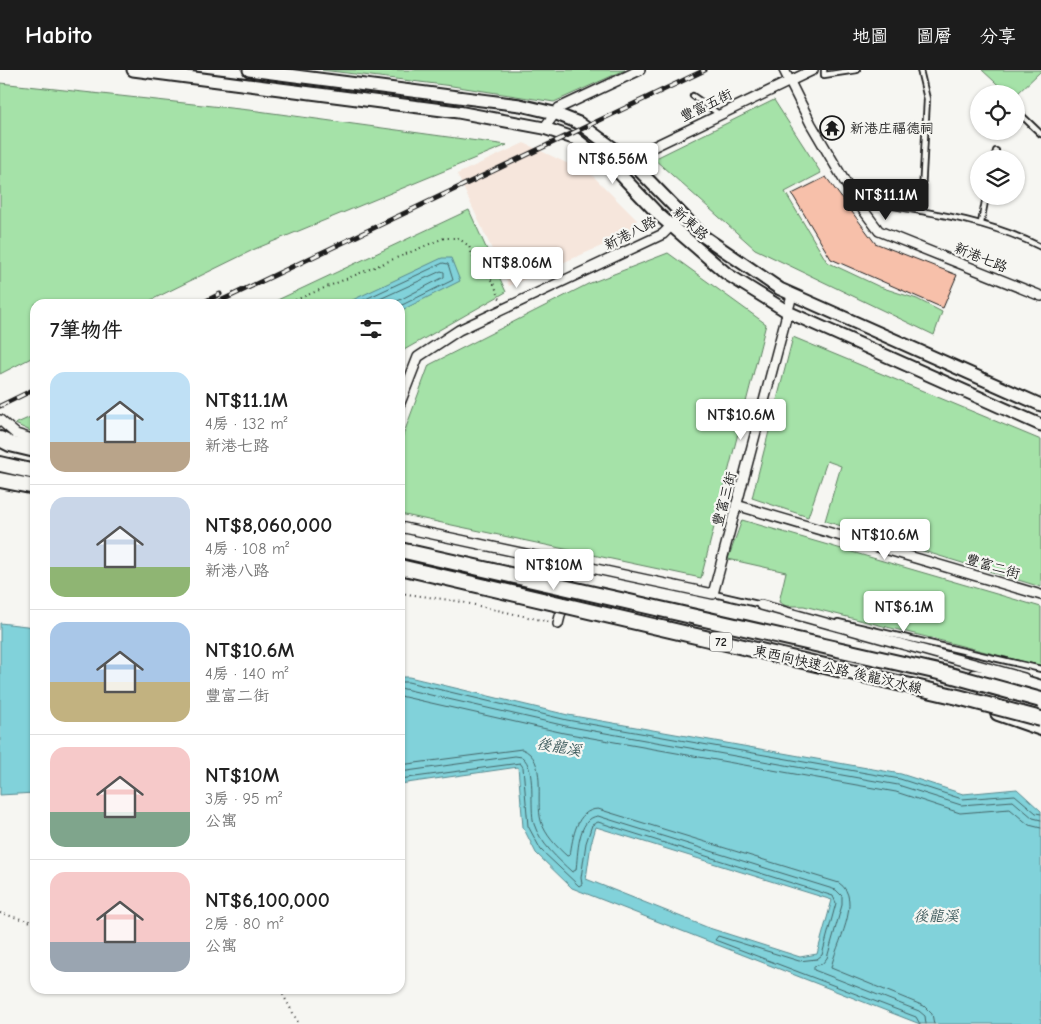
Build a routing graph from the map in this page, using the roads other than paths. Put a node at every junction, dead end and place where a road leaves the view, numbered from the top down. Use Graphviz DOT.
graph roads {
  1 [pos="135,70"];
  2 [pos="249,70"];
  3 [pos="640,70"];
  4 [pos="778,70"];
  5 [pos="784,70"];
  6 [pos="813,70"];
  7 [pos="824,70"];
  8 [pos="857,70"];
  9 [pos="920,70"];
  10 [pos="788,81"];
  11 [pos="693,96"];
  12 [pos="554,113"];
  13 [pos="719,114"];
  14 [pos="1025,119"];
  15 [pos="544,128"];
  16 [pos="1041,134"];
  17 [pos="628,159"];
  18 [pos="619,173"];
  19 [pos="855,199"];
  20 [pos="984,205"];
  21 [pos="921,211"];
  22 [pos="682,214"];
  23 [pos="981,223"];
  24 [pos="671,226"];
  25 [pos="1041,247"];
  26 [pos="792,296"];
  27 [pos="1041,296"];
  28 [pos="788,312"];
  29 [pos="405,390"];
  30 [pos="1041,405"];
  31 [pos="0,420"];
  32 [pos="1041,425"];
  33 [pos="30,438"];
  34 [pos="0,439"];
  35 [pos="30,449"];
  36 [pos="0,464"];
  37 [pos="30,471"];
  38 [pos="0,480"];
  39 [pos="30,486"];
  40 [pos="736,505"];
  41 [pos="405,528"];
  42 [pos="405,551"];
  43 [pos="573,564"];
  44 [pos="405,568"];
  45 [pos="713,594"];
  46 [pos="1041,595"];
  47 [pos="761,605"];
  48 [pos="558,624"];
  49 [pos="1041,670"];
  50 [pos="943,673"];
  51 [pos="1041,683"];
  52 [pos="1041,688"];
  53 [pos="958,697"];
  54 [pos="1041,700"];
  55 [pos="1041,719"];
  56 [pos="1041,728"];
  1 -- 15 [label="main road, 新東路"];
  2 -- 12 [label="main road, 新東路"];
  3 -- 12 [label="street"];
  4 -- 10 [label="street, 新港七路"];
  5 -- 10 [label="street, 新港七路"];
  6 -- 10 [label="street, 豐富五街"];
  7 -- 8 [label="lane"];
  9 -- 21 [label="lane"];
  10 -- 13 [label="street, 豐富五街"];
  10 -- 19 [label="street, 新港七路"];
  11 -- 13 [label="lane"];
  12 -- 15 [label="street"];
  12 -- 17 [label="main road, 新東路"];
  13 -- 17 [label="street, 豐富五街"];
  14 -- 16 [label="lane"];
  15 -- 18 [label="main road, 新東路"];
  17 -- 18 [label="street"];
  17 -- 22 [label="main road, 新東路"];
  18 -- 24 [label="main road, 新東路"];
  19 -- 21 [label="lane"];
  19 -- 27 [label="street, 新港七路"];
  20 -- 23 [label="lane"];
  21 -- 23 [label="lane"];
  22 -- 24 [label="street, 新港八路"];
  22 -- 26 [label="main road, 新東路"];
  23 -- 25 [label="lane"];
  24 -- 28 [label="main road, 新東路"];
  24 -- 29 [label="street, 新港八路"];
  26 -- 28 [label="street, 豐富三街"];
  26 -- 30 [label="main road, 新東路"];
  28 -- 32 [label="main road, 新東路"];
  28 -- 40 [label="street, 豐富三街"];
  31 -- 33 [label="street"];
  34 -- 35 [label="highway"];
  36 -- 37 [label="highway"];
  38 -- 39 [label="highway"];
  40 -- 45 [label="street, 豐富三街"];
  40 -- 46 [label="street, 豐富二街"];
  41 -- 43 [label="street"];
  42 -- 50 [label="highway, 東西向快速公路 後龍汶水線 / 72, bridge"];
  43 -- 45 [label="street"];
  43 -- 48 [label="street"];
  44 -- 53 [label="highway, 東西向快速公路 後龍汶水線 / 72, bridge"];
  45 -- 47 [label="lane"];
  47 -- 49 [label="lane"];
  47 -- 51 [label="street"];
  50 -- 52 [label="highway, bridge"];
  50 -- 54 [label="highway, 東西向快速公路 後龍汶水線 / 72, bridge"];
  53 -- 55 [label="highway, 東西向快速公路 後龍汶水線 / 72, bridge"];
  53 -- 56 [label="highway, bridge"];
}
